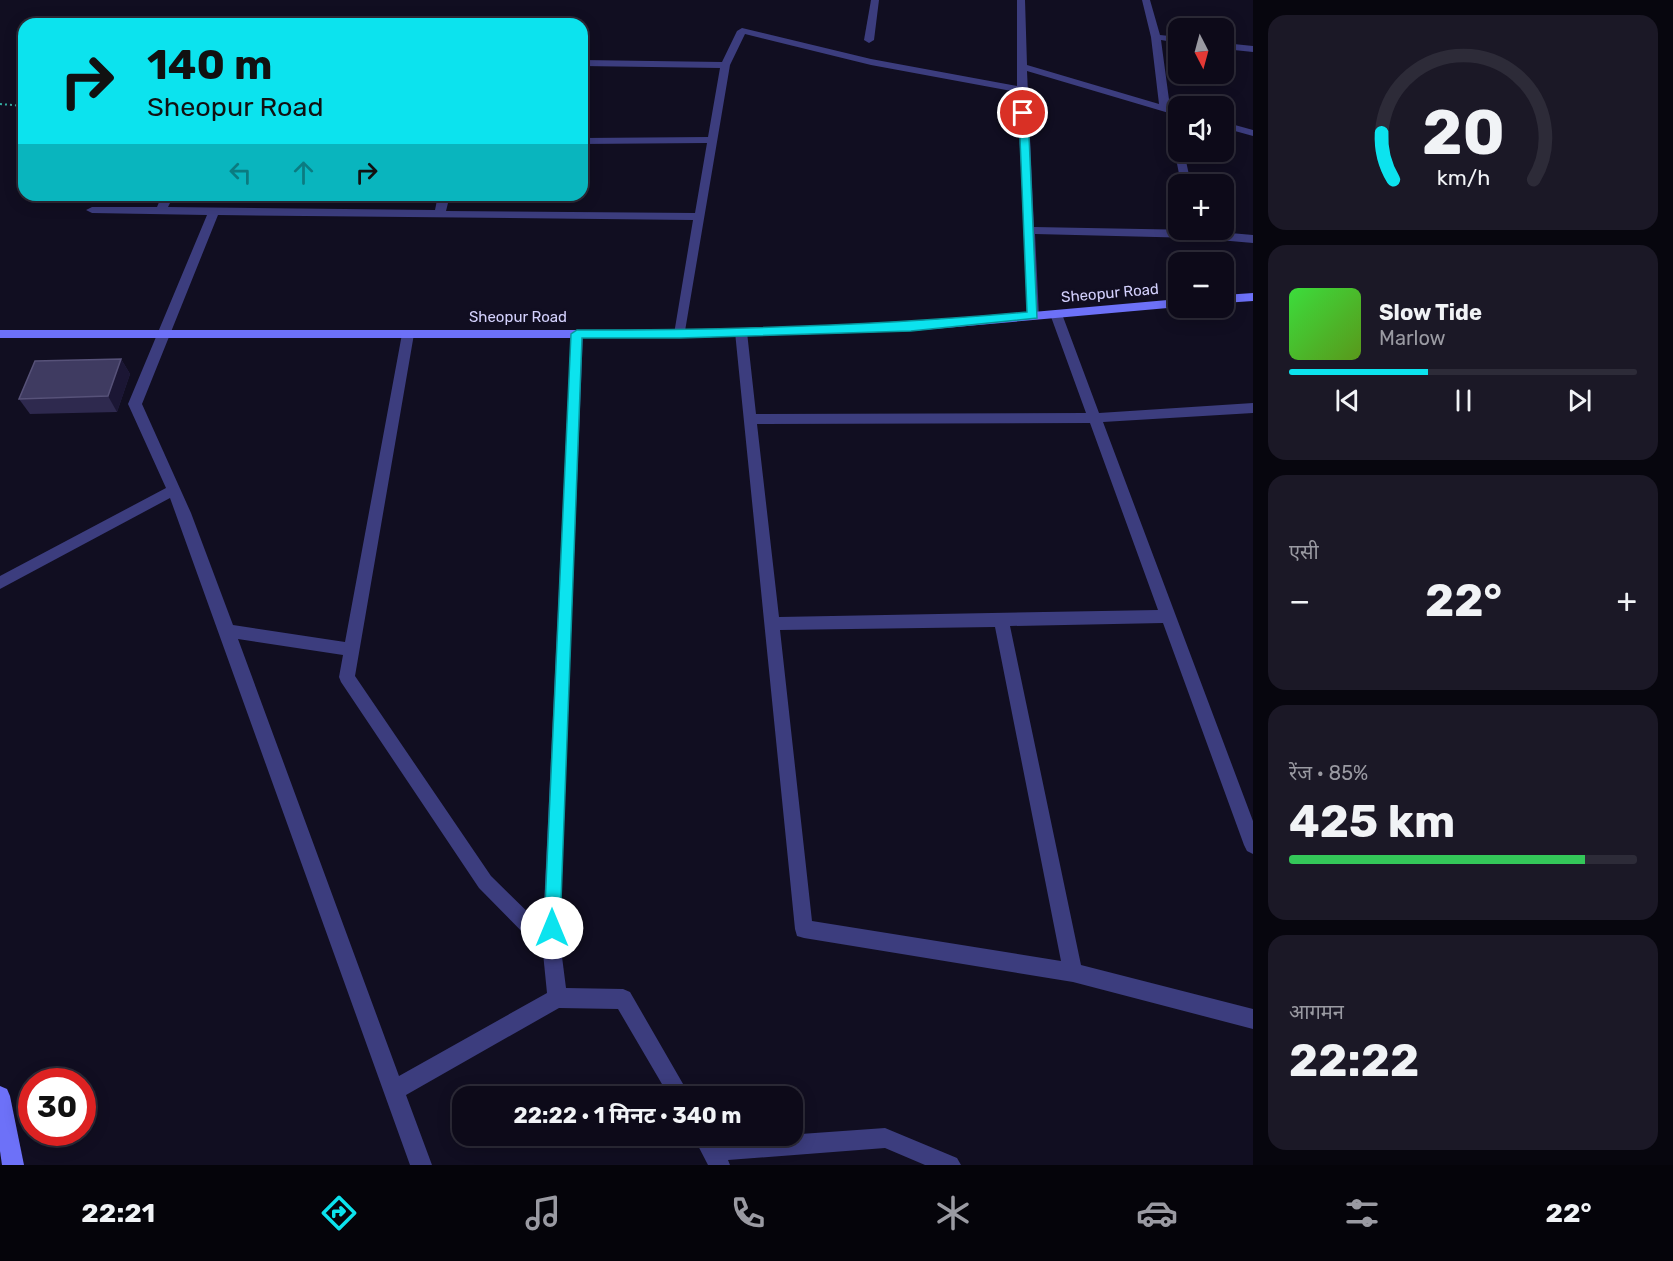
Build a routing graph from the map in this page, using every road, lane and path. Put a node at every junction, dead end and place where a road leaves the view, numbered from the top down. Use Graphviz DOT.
graph roads {
  1 [pos="875,0"];
  2 [pos="1021,0"];
  3 [pos="1146,0"];
  4 [pos="1156,37"];
  5 [pos="1168,39"];
  6 [pos="869,40"];
  7 [pos="1234,47"];
  8 [pos="1253,49"];
  9 [pos="588,63"];
  10 [pos="725,65"];
  11 [pos="1023,67"];
  12 [pos="1022,90"];
  13 [pos="0,104"];
  14 [pos="18,106"];
  15 [pos="1165,109"];
  16 [pos="1168,110"];
  17 [pos="1234,128"];
  18 [pos="1253,133"];
  19 [pos="712,140"];
  20 [pos="588,141"];
  21 [pos="165,201"];
  22 [pos="443,201"];
  23 [pos="92,210"];
  24 [pos="161,210"];
  25 [pos="214,211"];
  26 [pos="440,214"];
  27 [pos="700,217"];
  28 [pos="1030,230"];
  29 [pos="1168,232"];
  30 [pos="1234,237"];
  31 [pos="1253,239"];
  32 [pos="1253,297"];
  33 [pos="1234,298"];
  34 [pos="1168,304"];
  35 [pos="1056,314"];
  36 [pos="1033,316"];
  37 [pos="741,332"];
  38 [pos="0,334"];
  39 [pos="163,334"];
  40 [pos="408,334"];
  41 [pos="577,334"];
  42 [pos="680,334"];
  43 [pos="1253,408"];
  44 [pos="1094,418"];
  45 [pos="750,419"];
  46 [pos="174,490"];
  47 [pos="0,583"];
  48 [pos="1168,616"];
  49 [pos="1001,620"];
  50 [pos="772,624"];
  51 [pos="227,631"];
  52 [pos="352,650"];
  53 [pos="1253,845"];
  54 [pos="552,949"];
  55 [pos="1073,972"];
  56 [pos="557,998"];
  57 [pos="1253,1018"];
  58 [pos="674,1086"];
  59 [pos="394,1090"];
  60 [pos="0,1096"];
  61 [pos="711,1151"];
  62 [pos="13,1165"];
  63 [pos="422,1165"];
  64 [pos="950,1165"];
  1 -- 6 [label="street"];
  2 -- 11 [label="street"];
  3 -- 4 [label="street"];
  4 -- 5 [label="street"];
  4 -- 15 [label="street"];
  7 -- 8 [label="street"];
  9 -- 10 [label="street"];
  10 -- 12 [label="street"];
  10 -- 19 [label="street"];
  11 -- 12 [label="street"];
  11 -- 15 [label="street"];
  12 -- 28 [label="street"];
  13 -- 14 [label="path"];
  15 -- 16 [label="street"];
  17 -- 18 [label="street"];
  19 -- 20 [label="street"];
  19 -- 27 [label="street"];
  21 -- 24 [label="street"];
  22 -- 26 [label="street"];
  23 -- 24 [label="street"];
  24 -- 25 [label="street"];
  25 -- 26 [label="street"];
  25 -- 39 [label="street"];
  26 -- 27 [label="street"];
  27 -- 42 [label="street"];
  28 -- 29 [label="street"];
  28 -- 36 [label="street"];
  30 -- 31 [label="street"];
  32 -- 33 [label="street"];
  34 -- 35 [label="street, Sheopur Road"];
  35 -- 36 [label="street, Sheopur Road"];
  35 -- 44 [label="street"];
  36 -- 37 [label="street, Sheopur Road"];
  37 -- 42 [label="street, Sheopur Road"];
  37 -- 45 [label="street"];
  38 -- 39 [label="street, Sheopur Road"];
  39 -- 40 [label="street, Sheopur Road"];
  39 -- 46 [label="street"];
  40 -- 41 [label="street, Sheopur Road"];
  40 -- 52 [label="street"];
  41 -- 42 [label="street, Sheopur Road"];
  41 -- 54 [label="street"];
  43 -- 44 [label="street"];
  44 -- 45 [label="street"];
  44 -- 48 [label="street"];
  45 -- 50 [label="street"];
  46 -- 47 [label="street"];
  46 -- 51 [label="street"];
  48 -- 49 [label="street"];
  48 -- 53 [label="street"];
  49 -- 50 [label="street"];
  49 -- 55 [label="street"];
  50 -- 55 [label="street"];
  51 -- 52 [label="street"];
  51 -- 59 [label="street"];
  52 -- 54 [label="street"];
  54 -- 56 [label="street"];
  55 -- 57 [label="street"];
  56 -- 58 [label="street"];
  56 -- 59 [label="street"];
  59 -- 63 [label="street"];
  60 -- 62 [label="street"];
  61 -- 64 [label="street"];
}
